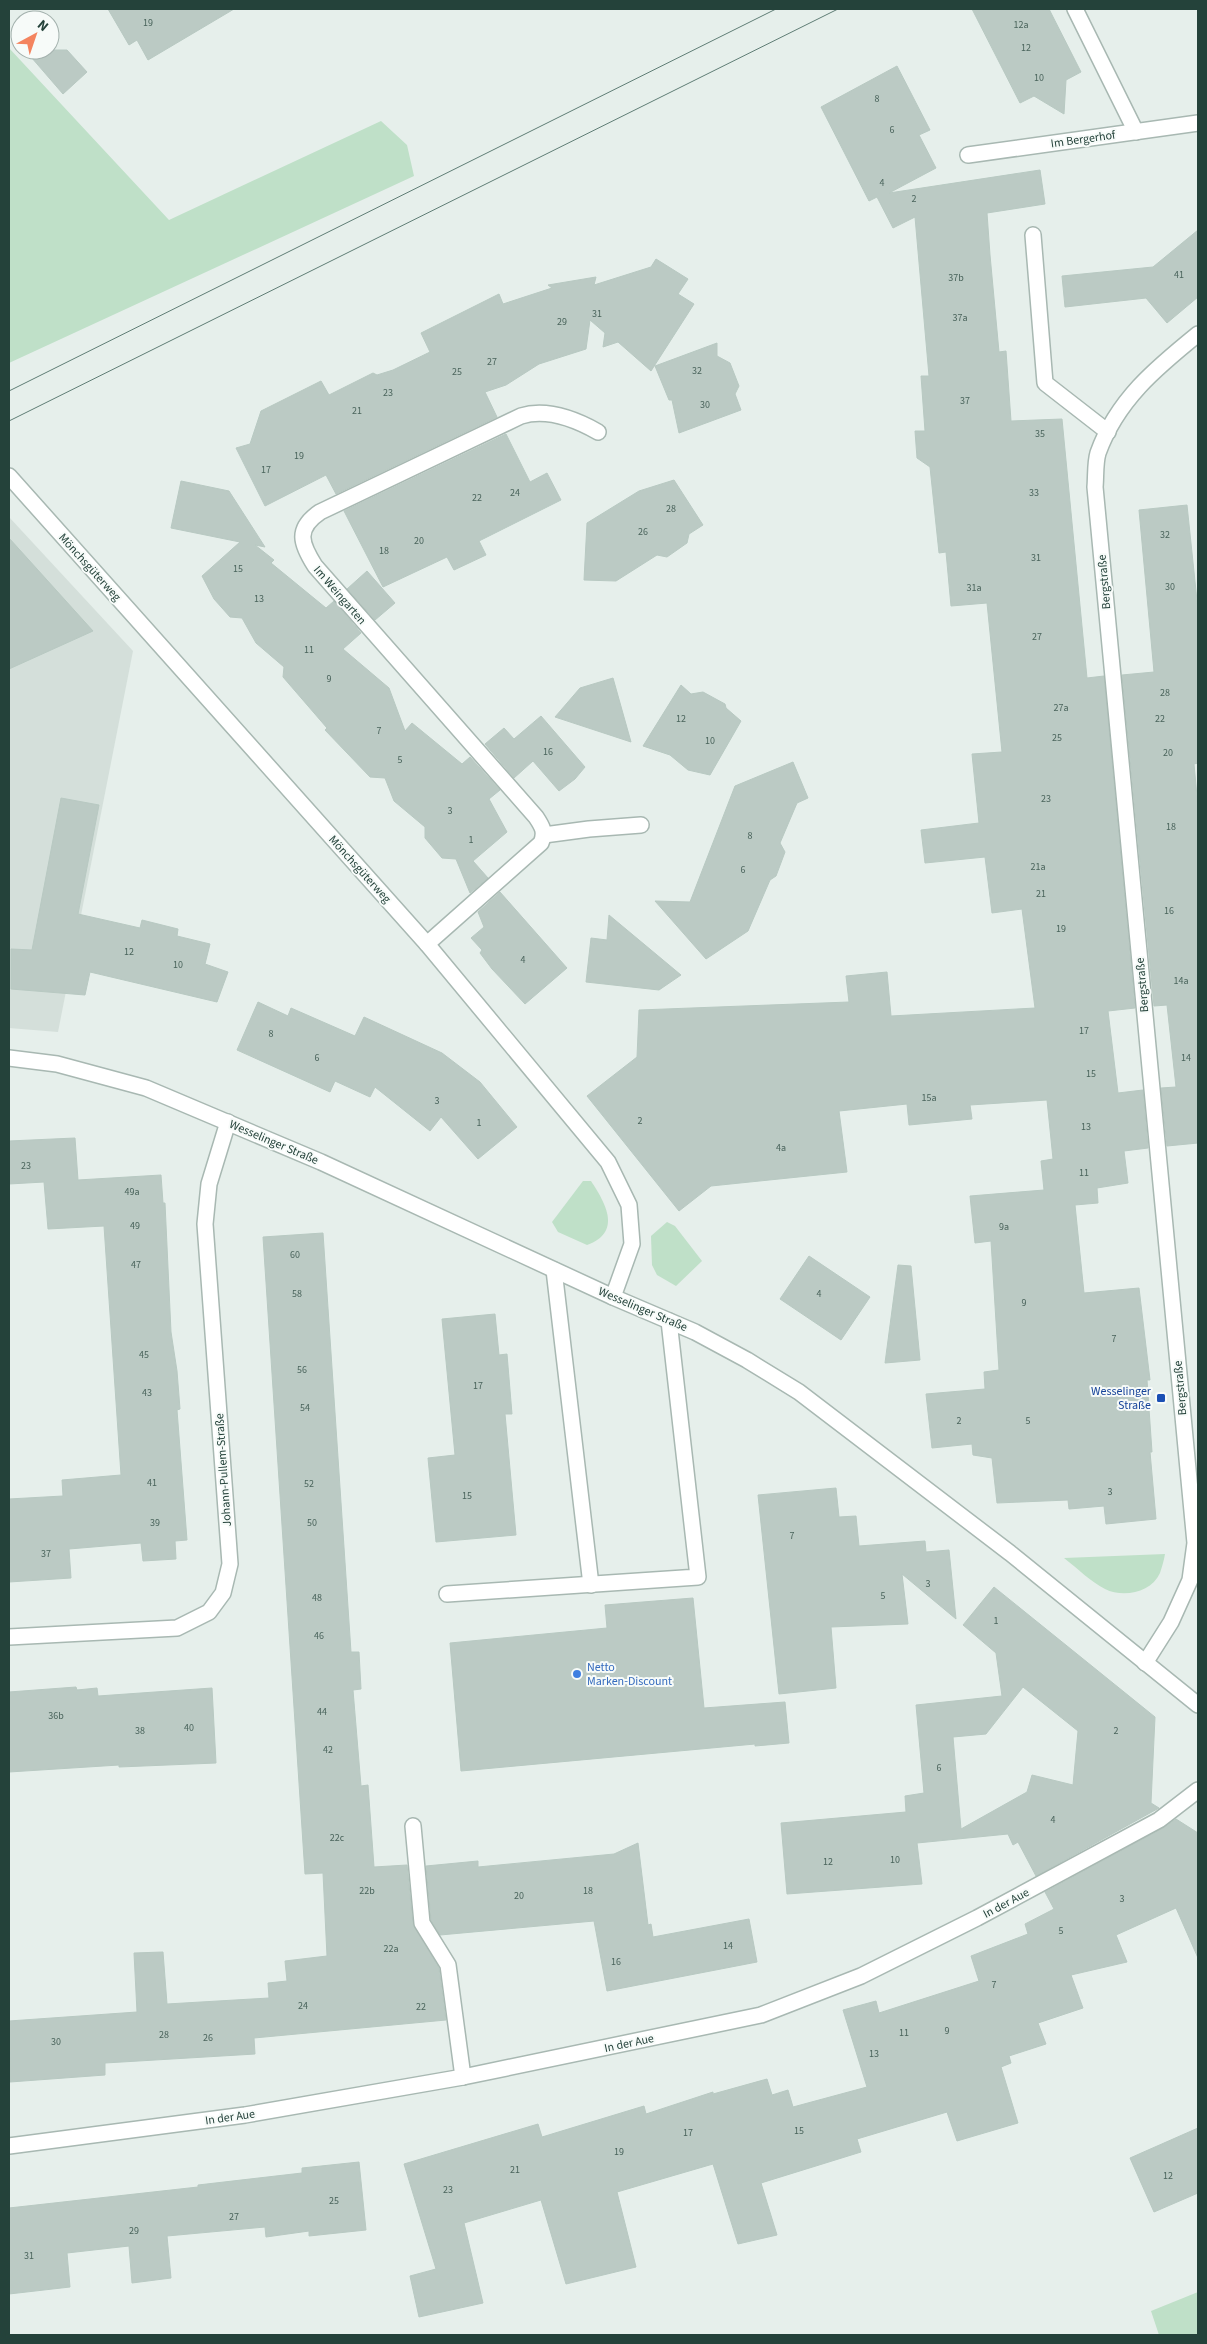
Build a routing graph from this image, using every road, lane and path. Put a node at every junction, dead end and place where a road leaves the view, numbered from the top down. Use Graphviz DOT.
graph roads {
  1 [pos="1076,9"];
  2 [pos="1198,124"];
  3 [pos="1136,132"];
  4 [pos="968,155"];
  5 [pos="1032,235"];
  6 [pos="1198,334"];
  7 [pos="598,432"];
  8 [pos="1108,432"];
  9 [pos="9,476"];
  10 [pos="641,825"];
  11 [pos="544,836"];
  12 [pos="427,944"];
  13 [pos="9,1058"];
  14 [pos="228,1122"];
  15 [pos="554,1270"];
  16 [pos="613,1297"];
  17 [pos="669,1321"];
  18 [pos="591,1585"];
  19 [pos="447,1594"];
  20 [pos="9,1638"];
  21 [pos="1144,1663"];
  22 [pos="1198,1705"];
  23 [pos="1198,1790"];
  24 [pos="413,1826"];
  25 [pos="463,2077"];
  26 [pos="9,2146"];
  1 -- 3 [label="street"];
  2 -- 3 [label="street, Im Bergerhof"];
  3 -- 4 [label="street, Im Bergerhof"];
  5 -- 8 [label="street"];
  6 -- 8 [label="street, Bergstraße"];
  7 -- 11 [label="street, Im Weingarten"];
  8 -- 21 [label="street, Bergstraße"];
  9 -- 12 [label="street, Mönchsgüterweg"];
  10 -- 11 [label="street"];
  11 -- 12 [label="street"];
  12 -- 16 [label="street, Mönchsgüterweg"];
  13 -- 14 [label="street, Wesselinger Straße"];
  14 -- 15 [label="street, Wesselinger Straße"];
  14 -- 20 [label="street, Johann-Pullem-Straße"];
  15 -- 16 [label="street, Wesselinger Straße"];
  15 -- 18 [label="street"];
  16 -- 17 [label="street, Wesselinger Straße"];
  17 -- 18 [label="street"];
  17 -- 21 [label="street, Wesselinger Straße"];
  18 -- 19 [label="street"];
  21 -- 22 [label="street, Wesselinger Straße"];
  23 -- 25 [label="street, In der Aue"];
  24 -- 25 [label="street"];
  25 -- 26 [label="street, In der Aue"];
}
